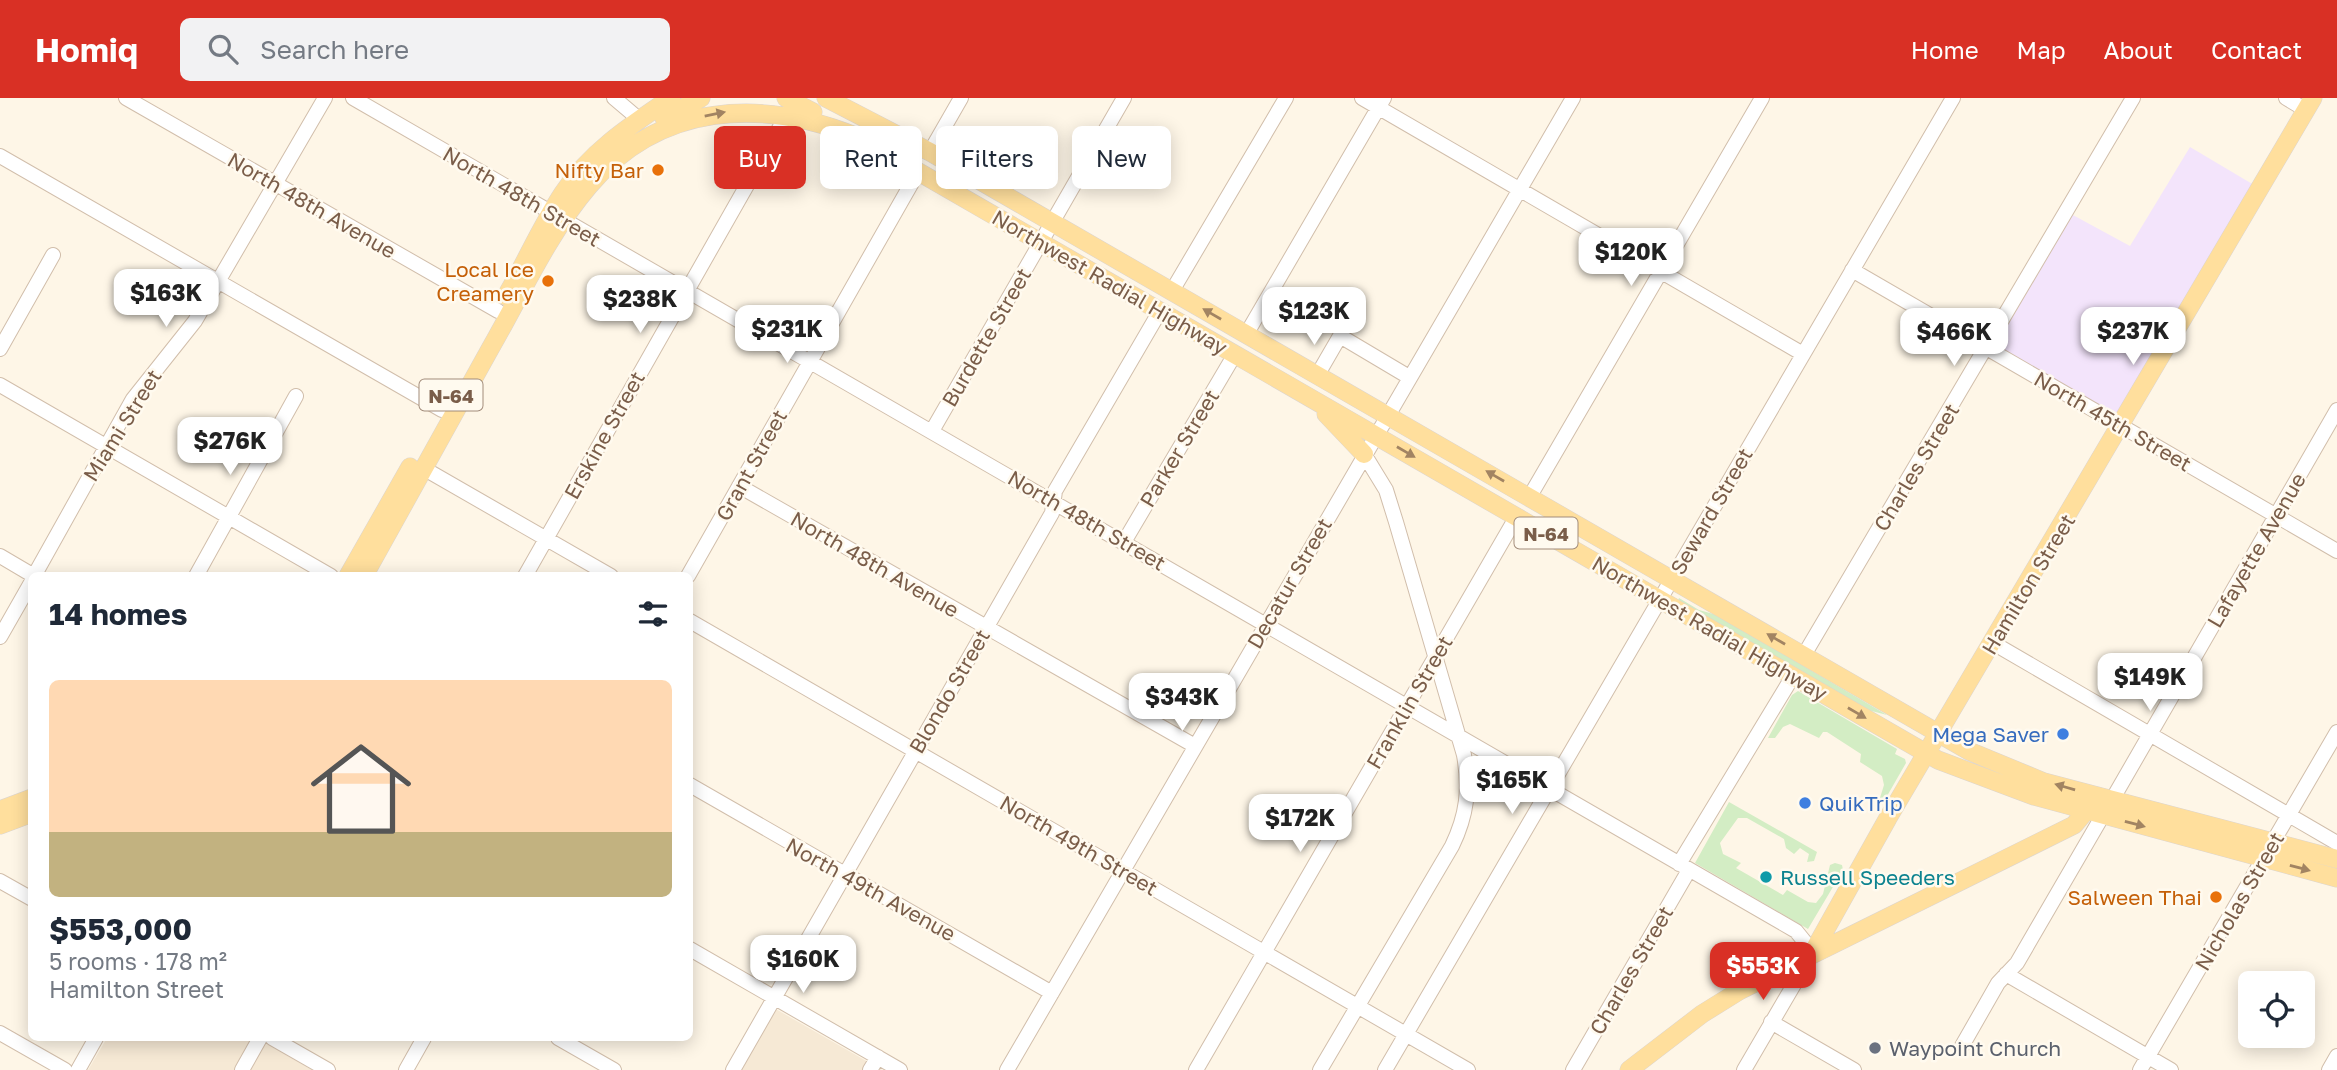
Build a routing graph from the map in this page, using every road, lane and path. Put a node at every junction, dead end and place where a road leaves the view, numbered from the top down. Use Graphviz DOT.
graph roads {
  1 [pos="126,98"];
  2 [pos="324,98"];
  3 [pos="353,98"];
  4 [pos="614,98"];
  5 [pos="671,98"];
  6 [pos="701,98"];
  7 [pos="826,98"];
  8 [pos="842,98"];
  9 [pos="961,98"];
  10 [pos="1124,98"];
  11 [pos="1286,98"];
  12 [pos="1362,98"];
  13 [pos="1573,98"];
  14 [pos="1762,98"];
  15 [pos="1953,98"];
  16 [pos="2133,98"];
  17 [pos="2286,98"];
  18 [pos="1381,103"];
  19 [pos="2310,104"];
  20 [pos="787,106"];
  21 [pos="640,120"];
  22 [pos="833,126"];
  23 [pos="883,126"];
  24 [pos="922,148"];
  25 [pos="930,152"];
  26 [pos="0,156"];
  27 [pos="604,170"];
  28 [pos="922,174"];
  29 [pos="275,184"];
  30 [pos="908,189"];
  31 [pos="1519,190"];
  32 [pos="557,216"];
  33 [pos="1053,222"];
  34 [pos="1041,243"];
  35 [pos="53,256"];
  36 [pos="1852,270"];
  37 [pos="1661,271"];
  38 [pos="217,281"];
  39 [pos="686,290"];
  40 [pos="1172,291"];
  41 [pos="498,311"];
  42 [pos="1160,311"];
  43 [pos="1247,334"];
  44 [pos="1986,348"];
  45 [pos="0,349"];
  46 [pos="1234,354"];
  47 [pos="1803,354"];
  48 [pos="809,361"];
  49 [pos="1318,374"];
  50 [pos="1409,377"];
  51 [pos="0,385"];
  52 [pos="1296,389"];
  53 [pos="296,396"];
  54 [pos="442,410"];
  55 [pos="2337,410"];
  56 [pos="1388,415"];
  57 [pos="2121,426"];
  58 [pos="932,431"];
  59 [pos="1376,434"];
  60 [pos="106,446"];
  61 [pos="1364,454"];
  62 [pos="423,468"];
  63 [pos="739,486"];
  64 [pos="1530,496"];
  65 [pos="1054,501"];
  66 [pos="1517,516"];
  67 [pos="2276,516"];
  68 [pos="229,517"];
  69 [pos="546,538"];
  70 [pos="1124,542"];
  71 [pos="2337,551"];
  72 [pos="0,556"];
  73 [pos="28,572"];
  74 [pos="36,572"];
  75 [pos="198,572"];
  76 [pos="324,572"];
  77 [pos="350,572"];
  78 [pos="366,572"];
  79 [pos="527,572"];
  80 [pos="604,572"];
  81 [pos="690,572"];
  82 [pos="1672,578"];
  83 [pos="28,589"];
  84 [pos="1661,600"];
  85 [pos="693,623"];
  86 [pos="1266,624"];
  87 [pos="986,628"];
  88 [pos="0,637"];
  89 [pos="1993,643"];
  90 [pos="1435,656"];
  91 [pos="1804,656"];
  92 [pos="1793,676"];
  93 [pos="1406,706"];
  94 [pos="2337,732"];
  95 [pos="1939,734"];
  96 [pos="2150,734"];
  97 [pos="1458,735"];
  98 [pos="1195,746"];
  99 [pos="916,750"];
  100 [pos="1927,754"];
  101 [pos="693,787"];
  102 [pos="1549,789"];
  103 [pos="28,800"];
  104 [pos="2100,809"];
  105 [pos="0,810"];
  106 [pos="28,814"];
  107 [pos="2289,814"];
  108 [pos="0,825"];
  109 [pos="2337,843"];
  110 [pos="2268,851"];
  111 [pos="2337,859"];
  112 [pos="1684,867"];
  113 [pos="1123,870"];
  114 [pos="845,874"];
  115 [pos="2337,878"];
  116 [pos="0,881"];
  117 [pos="28,897"];
  118 [pos="693,951"];
  119 [pos="1264,952"];
  120 [pos="1813,952"];
  121 [pos="2006,974"];
  122 [pos="1052,993"];
  123 [pos="774,998"];
  124 [pos="1357,1006"];
  125 [pos="1771,1022"];
  126 [pos="0,1033"];
  127 [pos="1406,1034"];
  128 [pos="94,1041"];
  129 [pos="258,1041"];
  130 [pos="277,1041"];
  131 [pos="422,1041"];
  132 [pos="563,1041"];
  133 [pos="1962,1046"];
  134 [pos="2337,1056"];
  135 [pos="2149,1057"];
  136 [pos="874,1064"];
  137 [pos="65,1070"];
  138 [pos="78,1070"];
  139 [pos="242,1070"];
  140 [pos="328,1070"];
  141 [pos="405,1070"];
  142 [pos="614,1070"];
  143 [pos="733,1070"];
  144 [pos="900,1070"];
  145 [pos="1007,1070"];
  146 [pos="1196,1070"];
  147 [pos="1320,1070"];
  148 [pos="1385,1070"];
  149 [pos="1468,1070"];
  150 [pos="1573,1070"];
  151 [pos="1629,1070"];
  152 [pos="1744,1070"];
  153 [pos="1854,1070"];
  154 [pos="2140,1070"];
  155 [pos="2171,1070"];
  156 [pos="2329,1070"];
  1 -- 29 [label="street, North 48th Avenue"];
  2 -- 29 [label="street, Miami Street"];
  3 -- 32 [label="street, North 48th Street"];
  4 -- 21 [label="street"];
  5 -- 21 [label="main road, N-64"];
  6 -- 27 [label="main road"];
  7 -- 23 [label="main road, Northwest Radial Highway / N-64"];
  8 -- 23 [label="main road"];
  9 -- 25 [label="street"];
  10 -- 33 [label="street, Burdette Street"];
  11 -- 40 [label="street"];
  12 -- 18 [label="street"];
  13 -- 31 [label="street, Decatur Street"];
  14 -- 37 [label="street"];
  15 -- 36 [label="street, Seward Street"];
  16 -- 44 [label="street, Charles Street"];
  17 -- 19 [label="street"];
  18 -- 31 [label="street"];
  18 -- 43 [label="street"];
  19 -- 57 [label="main road, Hamilton Street"];
  20 -- 22 [label="main road, Northwest Radial Highway / N-64"];
  27 -- 20 [label="main road, N-64, one-way"];
  20 -- 39 [label="street, Erskine Street"];
  21 -- 32 [label="main road, N-64"];
  24 -- 25 [label="main road, Northwest Radial Highway / N-64"];
  25 -- 33 [label="main road, Northwest Radial Highway / N-64"];
  26 -- 38 [label="street"];
  27 -- 32 [label="main road, N-64"];
  28 -- 34 [label="main road, Northwest Radial Highway / N-64"];
  29 -- 38 [label="street, Miami Street"];
  29 -- 41 [label="street, North 48th Avenue"];
  30 -- 48 [label="street, Grant Street"];
  31 -- 37 [label="street"];
  31 -- 50 [label="street, Decatur Street"];
  32 -- 39 [label="street, North 48th Street"];
  32 -- 41 [label="main road, N-64"];
  32 -- 62 [label="main road, N-64"];
  33 -- 34 [label="street, Burdette Street"];
  33 -- 40 [label="main road, Northwest Radial Highway / N-64"];
  34 -- 42 [label="main road, Northwest Radial Highway / N-64"];
  34 -- 58 [label="street, Burdette Street"];
  35 -- 45 [label="street"];
  36 -- 44 [label="street, North 45th Street"];
  36 -- 47 [label="street, Seward Street"];
  37 -- 47 [label="street"];
  37 -- 64 [label="street"];
  38 -- 54 [label="street"];
  38 -- 60 [label="street, Miami Street"];
  39 -- 48 [label="street, North 48th Street"];
  39 -- 69 [label="street, Erskine Street"];
  43 -- 40 [label="main road, Northwest Radial Highway / N-64, one-way"];
  41 -- 54 [label="main road, N-64"];
  42 -- 46 [label="main road, Northwest Radial Highway / N-64"];
  42 -- 65 [label="street, Blondo Street"];
  43 -- 49 [label="main road, Northwest Radial Highway / N-64"];
  44 -- 57 [label="street, North 45th Street"];
  44 -- 91 [label="street, Charles Street"];
  46 -- 52 [label="main road, Northwest Radial Highway / N-64"];
  46 -- 70 [label="street, Parker Street"];
  47 -- 82 [label="street, Seward Street"];
  48 -- 58 [label="street, North 48th Street"];
  48 -- 63 [label="street, Grant Street"];
  49 -- 50 [label="street"];
  49 -- 56 [label="main road, Northwest Radial Highway / N-64"];
  50 -- 56 [label="street, Decatur Street"];
  51 -- 60 [label="street"];
  52 -- 59 [label="main road, Northwest Radial Highway / N-64"];
  52 -- 61 [label="main road"];
  53 -- 68 [label="street"];
  54 -- 77 [label="main road, N-64"];
  55 -- 67 [label="street, Lafayette Avenue"];
  56 -- 59 [label="street, Decatur Street"];
  64 -- 56 [label="main road, Northwest Radial Highway / N-64, one-way"];
  57 -- 67 [label="street, North 45th Street"];
  57 -- 89 [label="main road, Hamilton Street"];
  58 -- 65 [label="street, North 48th Street"];
  59 -- 61 [label="street, Decatur Street"];
  59 -- 66 [label="main road, Northwest Radial Highway / N-64, one-way"];
  60 -- 68 [label="street"];
  60 -- 74 [label="street, Miami Street"];
  61 -- 86 [label="street, Decatur Street"];
  61 -- 90 [label="street"];
  62 -- 69 [label="street"];
  62 -- 78 [label="main road, N-64"];
  63 -- 81 [label="street, Grant Street"];
  63 -- 87 [label="street, North 48th Avenue"];
  64 -- 82 [label="main road, Northwest Radial Highway / N-64"];
  65 -- 70 [label="street, North 48th Street"];
  65 -- 87 [label="street, Blondo Street"];
  66 -- 84 [label="main road, Northwest Radial Highway / N-64"];
  66 -- 90 [label="street, Franklin Street"];
  67 -- 71 [label="street, North 45th Street"];
  67 -- 96 [label="street, Lafayette Avenue"];
  68 -- 75 [label="street"];
  68 -- 76 [label="street"];
  69 -- 79 [label="street, Erskine Street"];
  69 -- 80 [label="street"];
  70 -- 86 [label="street, North 48th Street"];
  72 -- 73 [label="street"];
  82 -- 84 [label="street, Seward Street"];
  91 -- 82 [label="main road, Northwest Radial Highway / N-64, one-way"];
  83 -- 88 [label="street"];
  84 -- 92 [label="main road, Northwest Radial Highway / N-64"];
  84 -- 102 [label="street, Seward Street"];
  85 -- 99 [label="street, North 49th Street"];
  86 -- 93 [label="street, North 48th Street"];
  86 -- 98 [label="street, Decatur Street"];
  87 -- 98 [label="street, North 48th Avenue"];
  87 -- 99 [label="street, Blondo Street"];
  89 -- 95 [label="main road, Hamilton Street"];
  89 -- 96 [label="street"];
  90 -- 93 [label="street, Franklin Street"];
  90 -- 97 [label="street"];
  91 -- 95 [label="main road, Northwest Radial Highway / N-64"];
  92 -- 100 [label="main road, Northwest Radial Highway / N-64, one-way"];
  92 -- 112 [label="street, Charles Street"];
  93 -- 97 [label="street, North 48th Street"];
  93 -- 119 [label="street, Franklin Street"];
  94 -- 107 [label="street, Nicholas Street"];
  95 -- 100 [label="main road, Hamilton Street"];
  104 -- 95 [label="main road, Northwest Radial Highway / N-64, one-way"];
  96 -- 104 [label="street, Lafayette Avenue"];
  96 -- 107 [label="street"];
  97 -- 102 [label="street, North 48th Street"];
  97 -- 124 [label="street"];
  98 -- 113 [label="street, Decatur Street"];
  99 -- 113 [label="street, North 49th Street"];
  99 -- 114 [label="street, Blondo Street"];
  100 -- 104 [label="main road, Northwest Radial Highway / N-64"];
  100 -- 120 [label="main road, Hamilton Street"];
  101 -- 114 [label="street, North 49th Avenue"];
  102 -- 112 [label="street, North 48th Street"];
  102 -- 127 [label="street, Seward Street"];
  103 -- 105 [label="main road"];
  104 -- 110 [label="main road, Northwest Radial Highway / N-64"];
  104 -- 120 [label="main road"];
  104 -- 121 [label="street, Lafayette Avenue"];
  106 -- 108 [label="main road"];
  107 -- 109 [label="street"];
  107 -- 110 [label="street, Nicholas Street"];
  110 -- 111 [label="main road, Northwest Radial Highway / N-64"];
  110 -- 115 [label="main road, Northwest Radial Highway / N-64, one-way"];
  110 -- 135 [label="street, Nicholas Street"];
  112 -- 120 [label="street, North 48th Street"];
  112 -- 150 [label="street, Charles Street"];
  113 -- 119 [label="street, North 49th Street"];
  113 -- 122 [label="street, Decatur Street"];
  114 -- 122 [label="street, North 49th Avenue"];
  114 -- 123 [label="street, Blondo Street"];
  116 -- 117 [label="street"];
  118 -- 123 [label="street"];
  119 -- 124 [label="street, North 49th Street"];
  119 -- 146 [label="street, Franklin Street"];
  120 -- 125 [label="street, Hamilton Street"];
  120 -- 151 [label="main road"];
  121 -- 133 [label="street, Lafayette Avenue"];
  121 -- 135 [label="street"];
  122 -- 145 [label="street, Decatur Street"];
  123 -- 136 [label="street"];
  123 -- 143 [label="street, Blondo Street"];
  124 -- 127 [label="street, North 49th Street"];
  124 -- 147 [label="street"];
  125 -- 152 [label="street, Hamilton Street"];
  125 -- 153 [label="street"];
  126 -- 137 [label="street"];
  127 -- 148 [label="street, Seward Street"];
  127 -- 149 [label="street, North 49th Street"];
  128 -- 138 [label="street"];
  129 -- 139 [label="street"];
  130 -- 140 [label="street"];
  131 -- 141 [label="street"];
  132 -- 142 [label="street"];
  134 -- 156 [label="street"];
  135 -- 154 [label="street, Nicholas Street"];
  135 -- 155 [label="street"];
  136 -- 144 [label="street"];
}
